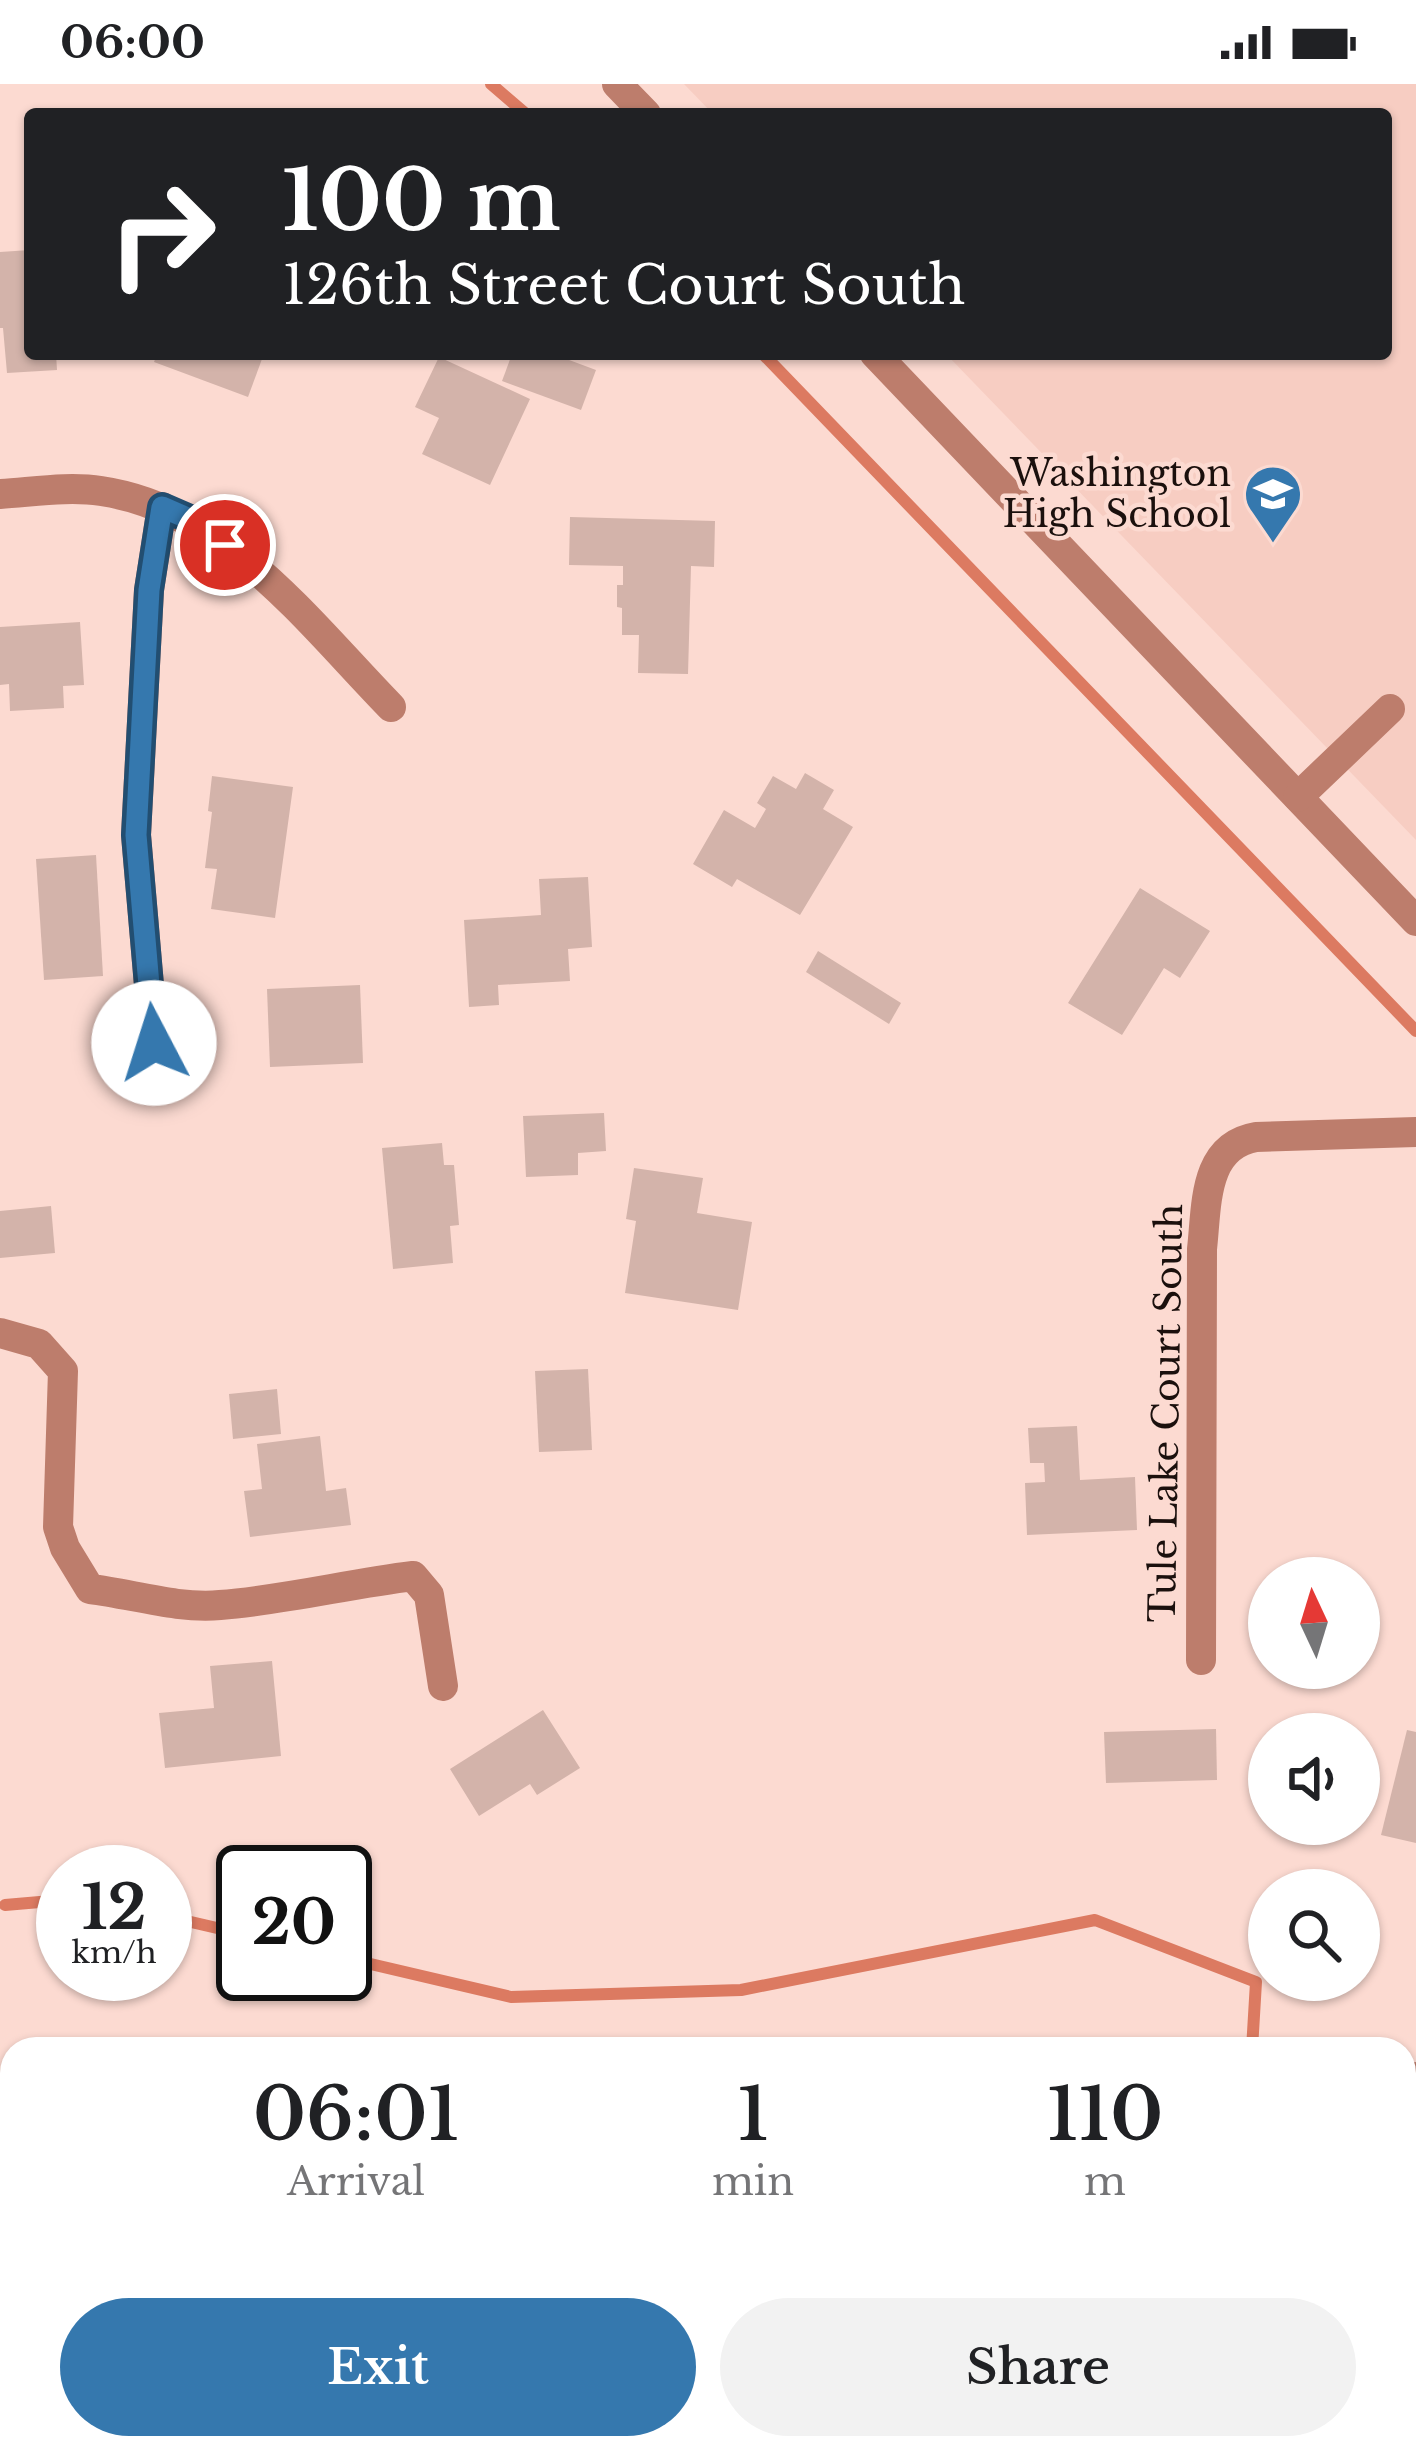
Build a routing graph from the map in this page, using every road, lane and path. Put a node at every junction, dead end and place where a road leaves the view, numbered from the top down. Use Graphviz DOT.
graph roads {
  1 [pos="617,84"];
  2 [pos="640,108"];
  3 [pos="881,360"];
  4 [pos="0,494"];
  5 [pos="162,507"];
  6 [pos="391,707"];
  7 [pos="1390,709"];
  8 [pos="1298,797"];
  9 [pos="1416,921"];
  10 [pos="154,1043"];
  11 [pos="1416,1132"];
  12 [pos="0,1333"];
  13 [pos="1201,1660"];
  14 [pos="443,1686"];
  1 -- 2 [label="street"];
  3 -- 8 [label="street"];
  4 -- 5 [label="street"];
  5 -- 6 [label="street"];
  5 -- 10 [label="street"];
  7 -- 8 [label="street"];
  8 -- 9 [label="street"];
  11 -- 13 [label="street, Tule Lake Court South"];
  12 -- 14 [label="street"];
}
